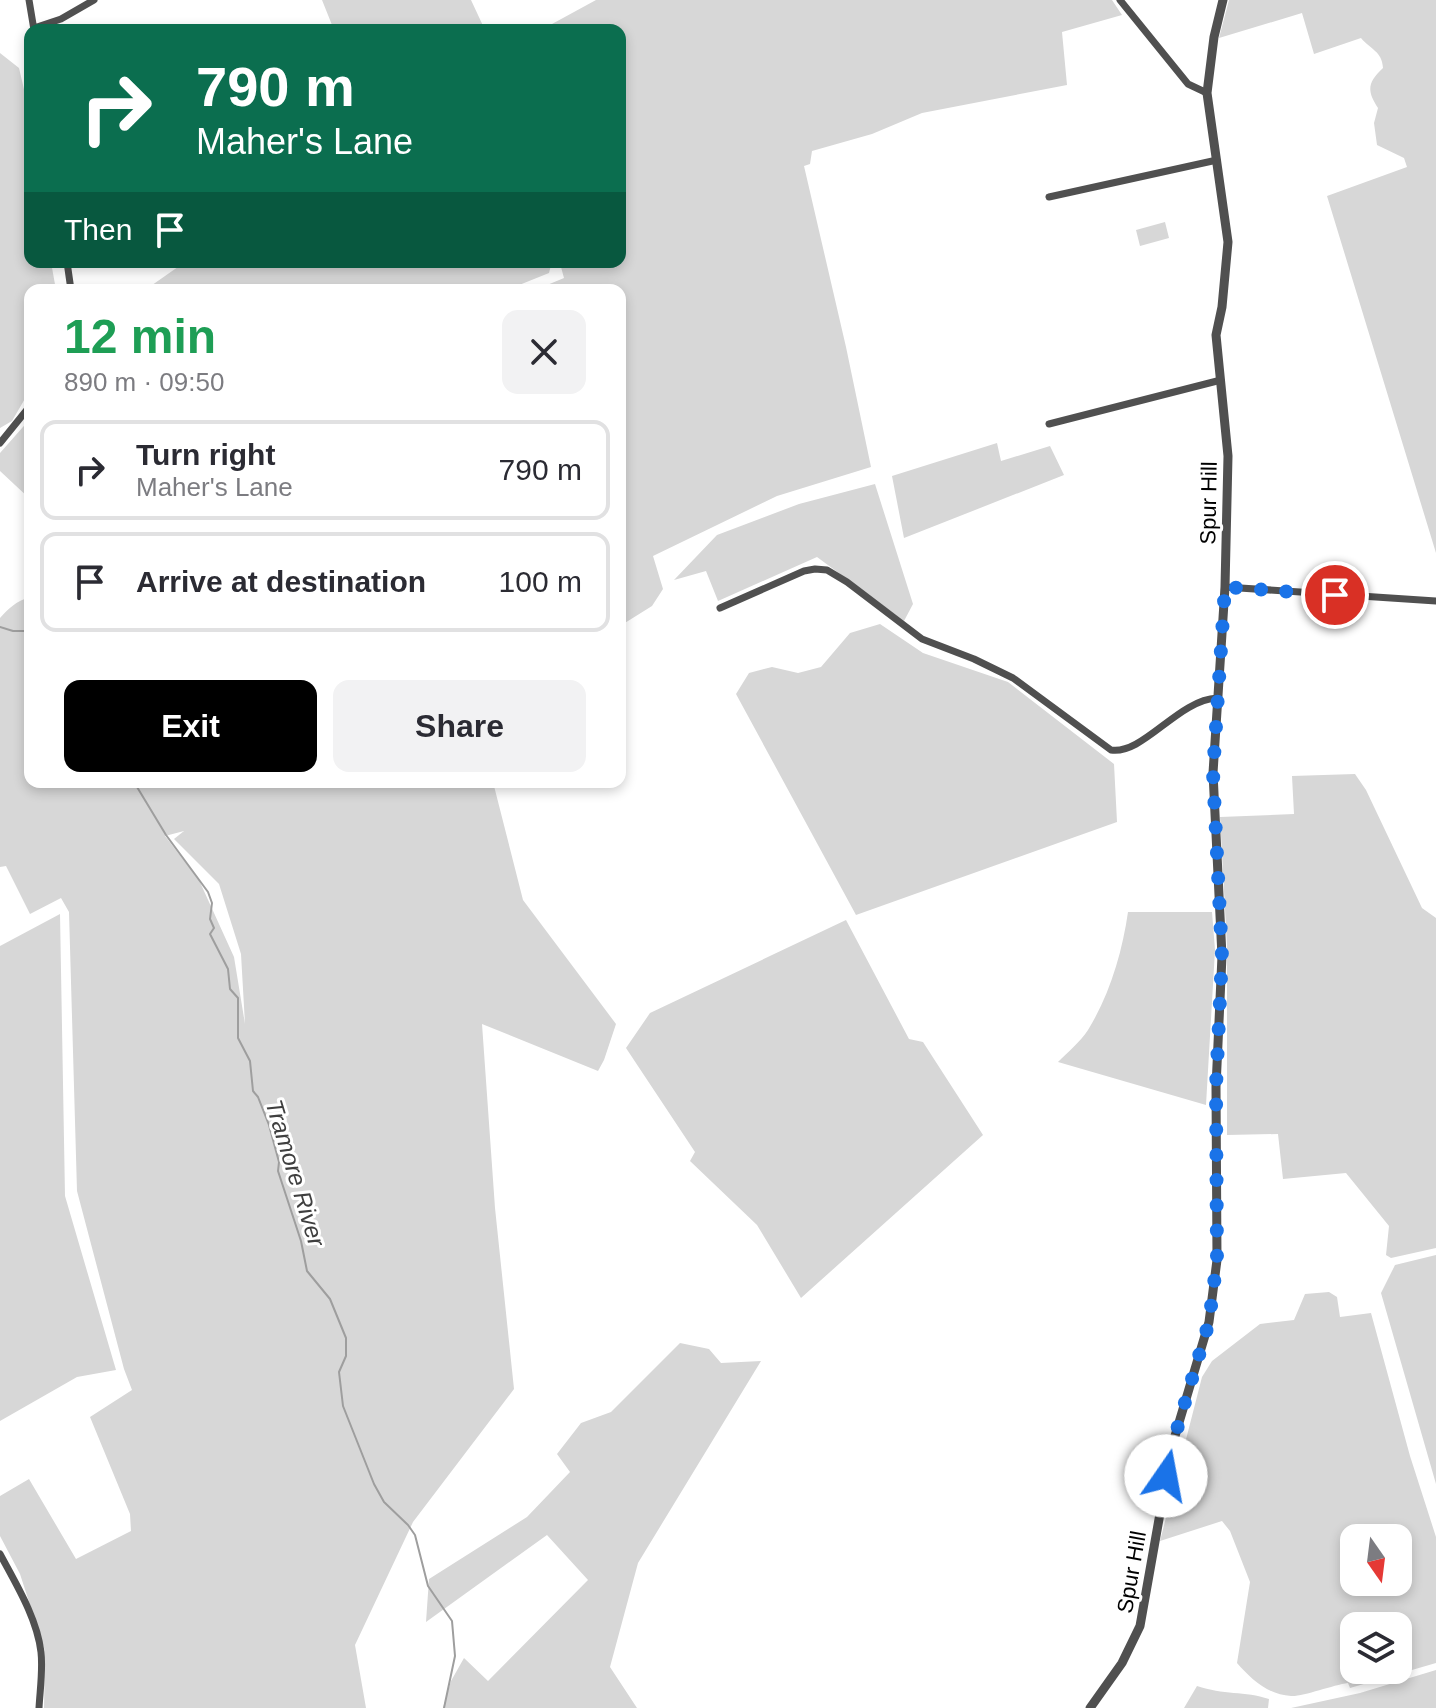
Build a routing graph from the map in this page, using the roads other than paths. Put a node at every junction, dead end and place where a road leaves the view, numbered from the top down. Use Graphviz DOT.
graph roads {
  1 [pos="29,0"];
  2 [pos="94,0"];
  3 [pos="1120,0"];
  4 [pos="1223,0"];
  5 [pos="33,24"];
  6 [pos="48,24"];
  7 [pos="1207,93"];
  8 [pos="1217,160"];
  9 [pos="1049,197"];
  10 [pos="1221,380"];
  11 [pos="24,413"];
  12 [pos="1049,424"];
  13 [pos="0,443"];
  14 [pos="1225,587"];
  15 [pos="1436,601"];
  16 [pos="720,608"];
  17 [pos="1217,698"];
  18 [pos="0,1554"];
  19 [pos="39,1708"];
  20 [pos="1090,1708"];
  1 -- 5 [label="street"];
  2 -- 6 [label="street"];
  3 -- 7 [label="street"];
  4 -- 7 [label="street, Spur Hill"];
  7 -- 8 [label="street, Spur Hill"];
  8 -- 9 [label="street"];
  8 -- 10 [label="street, Spur Hill"];
  10 -- 12 [label="street"];
  10 -- 14 [label="street, Spur Hill"];
  11 -- 13 [label="street"];
  14 -- 15 [label="street"];
  14 -- 17 [label="street, Spur Hill"];
  16 -- 17 [label="street"];
  17 -- 20 [label="street, Spur Hill"];
  18 -- 19 [label="street"];
}
